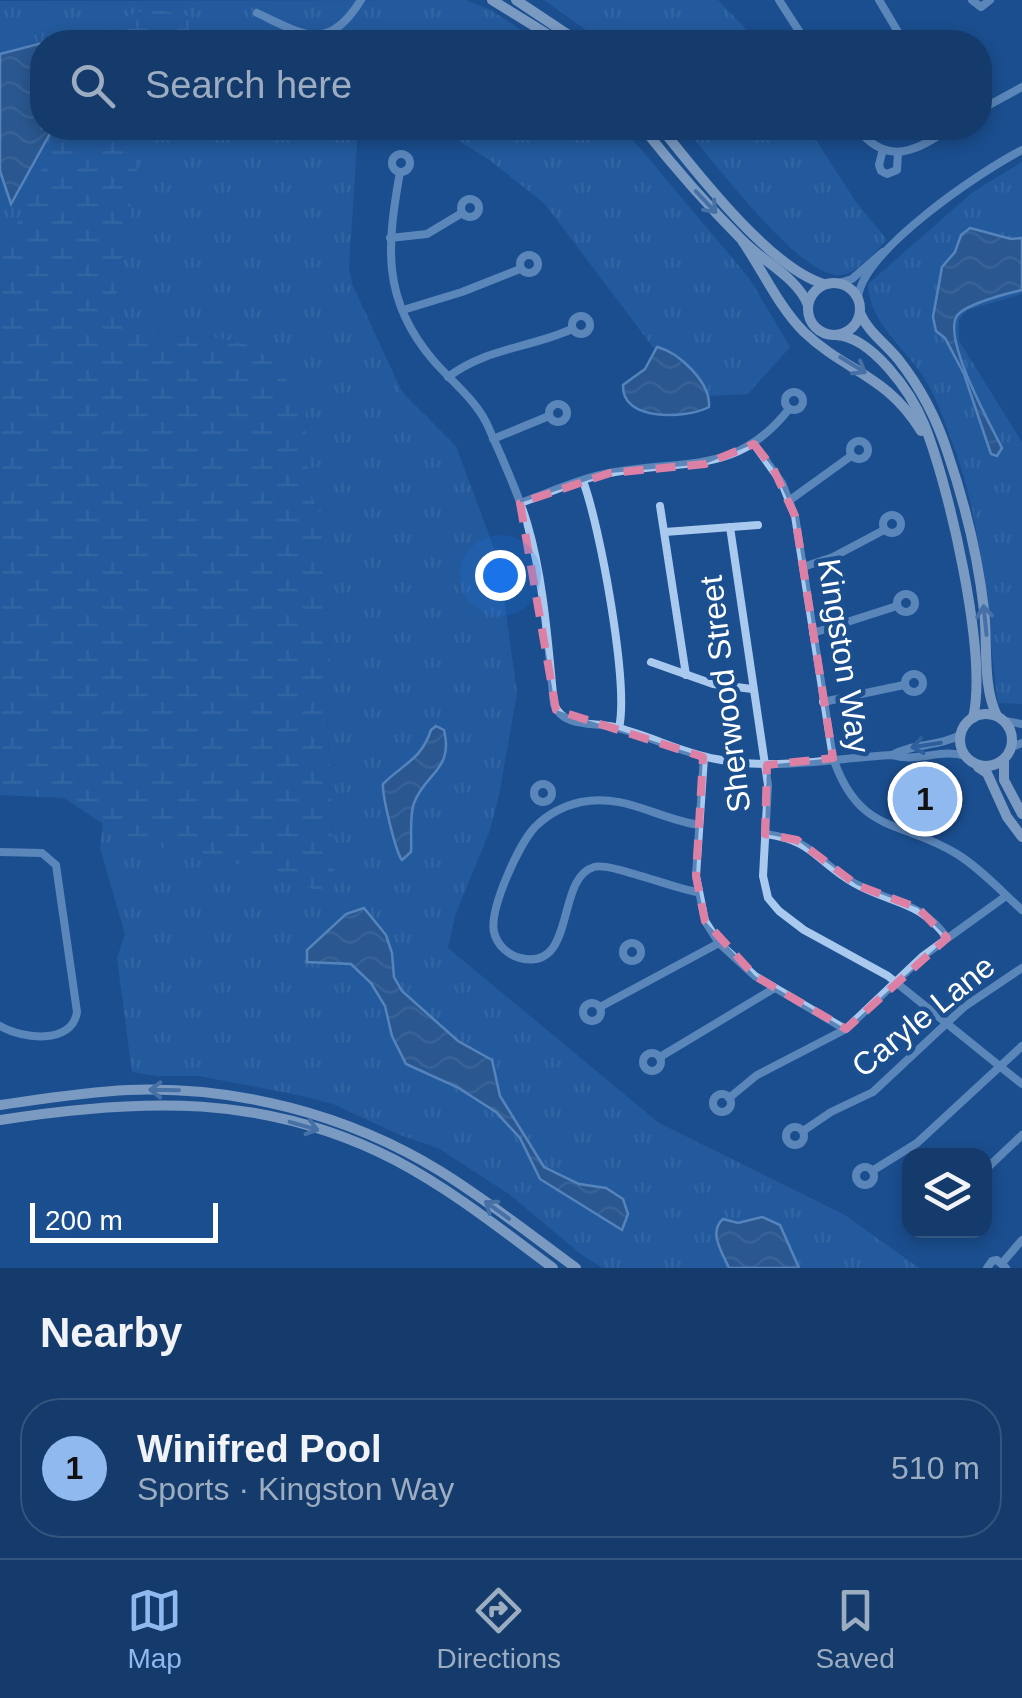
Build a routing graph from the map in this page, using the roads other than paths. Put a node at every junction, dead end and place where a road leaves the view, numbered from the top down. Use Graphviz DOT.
graph roads {
  1 [pos="357,0"];
  2 [pos="492,0"];
  3 [pos="516,0"];
  4 [pos="779,0"];
  5 [pos="879,0"];
  6 [pos="972,0"];
  7 [pos="990,0"];
  8 [pos="258,14"];
  9 [pos="294,30"];
  10 [pos="336,30"];
  11 [pos="541,30"];
  12 [pos="561,30"];
  13 [pos="798,30"];
  14 [pos="897,30"];
  15 [pos="1022,86"];
  16 [pos="992,103"];
  17 [pos="653,140"];
  18 [pos="672,140"];
  19 [pos="868,140"];
  20 [pos="931,140"];
  21 [pos="884,149"];
  22 [pos="1022,150"];
  23 [pos="898,152"];
  24 [pos="400,172"];
  25 [pos="462,213"];
  26 [pos="390,238"];
  27 [pos="743,242"];
  28 [pos="890,247"];
  29 [pos="520,269"];
  30 [pos="838,283"];
  31 [pos="824,284"];
  32 [pos="858,298"];
  33 [pos="808,306"];
  34 [pos="402,310"];
  35 [pos="860,313"];
  36 [pos="572,330"];
  37 [pos="836,334"];
  38 [pos="448,377"];
  39 [pos="789,409"];
  40 [pos="549,416"];
  41 [pos="493,439"];
  42 [pos="754,444"];
  43 [pos="934,454"];
  44 [pos="852,456"];
  45 [pos="583,481"];
  46 [pos="790,500"];
  47 [pos="520,502"];
  48 [pos="660,506"];
  49 [pos="758,524"];
  50 [pos="730,528"];
  51 [pos="884,530"];
  52 [pos="665,532"];
  53 [pos="804,567"];
  54 [pos="898,606"];
  55 [pos="813,634"];
  56 [pos="651,662"];
  57 [pos="686,675"];
  58 [pos="904,685"];
  59 [pos="752,689"];
  60 [pos="823,702"];
  61 [pos="973,718"];
  62 [pos="1001,718"];
  63 [pos="1022,724"];
  64 [pos="618,728"];
  65 [pos="960,735"];
  66 [pos="1017,745"];
  67 [pos="892,755"];
  68 [pos="704,757"];
  69 [pos="833,758"];
  70 [pos="969,760"];
  71 [pos="1004,760"];
  72 [pos="764,764"];
  73 [pos="548,801"];
  74 [pos="553,811"];
  75 [pos="1022,814"];
  76 [pos="699,825"];
  77 [pos="765,834"];
  78 [pos="1022,837"];
  79 [pos="0,852"];
  80 [pos="697,892"];
  81 [pos="1006,896"];
  82 [pos="1022,910"];
  83 [pos="947,938"];
  84 [pos="719,943"];
  85 [pos="636,960"];
  86 [pos="1022,968"];
  87 [pos="896,981"];
  88 [pos="648,982"];
  89 [pos="773,988"];
  90 [pos="600,1007"];
  91 [pos="947,1023"];
  92 [pos="0,1026"];
  93 [pos="845,1029"];
  94 [pos="1022,1046"];
  95 [pos="660,1057"];
  96 [pos="998,1065"];
  97 [pos="1022,1084"];
  98 [pos="218,1094"];
  99 [pos="729,1098"];
  100 [pos="0,1106"];
  101 [pos="201,1106"];
  102 [pos="0,1120"];
  103 [pos="803,1131"];
  104 [pos="1022,1136"];
  105 [pos="992,1164"];
  106 [pos="872,1171"];
  107 [pos="1022,1240"];
  108 [pos="1004,1265"];
  109 [pos="553,1268"];
  110 [pos="576,1268"];
  111 [pos="987,1268"];
  1 -- 10 [label="street"];
  2 -- 11 [label="main road"];
  3 -- 12 [label="main road"];
  4 -- 13 [label="street"];
  5 -- 14 [label="street"];
  6 -- 7 [label="street"];
  8 -- 9 [label="street"];
  15 -- 16 [label="street"];
  17 -- 27 [label="main road, one-way"];
  18 -- 31 [label="main road"];
  19 -- 21 [label="street"];
  20 -- 23 [label="street"];
  21 -- 23 [label="street"];
  21 -- 23 [label="street"];
  22 -- 28 [label="street"];
  24 -- 26 [label="street"];
  25 -- 26 [label="street"];
  26 -- 34 [label="street"];
  27 -- 33 [label="main road"];
  27 -- 43 [label="main road, one-way"];
  28 -- 30 [label="street"];
  28 -- 32 [label="street"];
  29 -- 34 [label="street"];
  30 -- 31 [label="main road"];
  30 -- 32 [label="main road"];
  31 -- 33 [label="main road"];
  32 -- 35 [label="main road"];
  33 -- 37 [label="main road"];
  34 -- 38 [label="street"];
  35 -- 37 [label="main road"];
  62 -- 35 [label="main road, one-way"];
  36 -- 38 [label="street"];
  37 -- 43 [label="main road"];
  38 -- 41 [label="street"];
  39 -- 42 [label="street"];
  40 -- 41 [label="street"];
  41 -- 47 [label="street"];
  42 -- 45 [label="street"];
  42 -- 46 [label="street, Kingston Way"];
  43 -- 61 [label="main road"];
  44 -- 46 [label="street"];
  45 -- 47 [label="street"];
  45 -- 64 [label="street"];
  46 -- 53 [label="street, Kingston Way"];
  47 -- 64 [label="street"];
  48 -- 52 [label="street"];
  49 -- 50 [label="street"];
  50 -- 52 [label="street"];
  50 -- 59 [label="street, Sherwood Street"];
  51 -- 53 [label="street"];
  52 -- 57 [label="street"];
  53 -- 55 [label="street, Kingston Way"];
  54 -- 55 [label="street"];
  55 -- 60 [label="street, Kingston Way"];
  56 -- 57 [label="street"];
  57 -- 59 [label="street"];
  58 -- 60 [label="street"];
  59 -- 72 [label="street, Sherwood Street"];
  60 -- 69 [label="street, Kingston Way"];
  61 -- 62 [label="main road"];
  61 -- 65 [label="main road"];
  62 -- 63 [label="street"];
  62 -- 66 [label="main road"];
  64 -- 68 [label="street"];
  65 -- 67 [label="street, one-way"];
  65 -- 70 [label="main road"];
  66 -- 71 [label="main road"];
  67 -- 69 [label="street"];
  67 -- 70 [label="street"];
  68 -- 72 [label="street"];
  68 -- 76 [label="street"];
  69 -- 72 [label="street"];
  69 -- 81 [label="street, Kingston Way"];
  70 -- 71 [label="main road"];
  70 -- 78 [label="main road"];
  71 -- 75 [label="main road"];
  72 -- 77 [label="street, Sherwood Street"];
  73 -- 74 [label="street"];
  74 -- 76 [label="street"];
  74 -- 80 [label="street"];
  76 -- 80 [label="street"];
  77 -- 83 [label="street"];
  77 -- 87 [label="street, Sherwood Street"];
  79 -- 92 [label="street"];
  80 -- 84 [label="street"];
  81 -- 82 [label="street, Kingston Way"];
  81 -- 83 [label="street"];
  83 -- 87 [label="street"];
  84 -- 88 [label="street"];
  84 -- 89 [label="street"];
  85 -- 88 [label="street"];
  86 -- 91 [label="street, Caryle Lane"];
  87 -- 91 [label="street, Sherwood Street"];
  87 -- 93 [label="street"];
  88 -- 90 [label="street"];
  89 -- 93 [label="street"];
  89 -- 95 [label="street"];
  91 -- 96 [label="street, Sherwood Street"];
  91 -- 103 [label="street, Caryle Lane"];
  93 -- 99 [label="street"];
  94 -- 96 [label="street"];
  96 -- 97 [label="street, Sherwood Street"];
  96 -- 106 [label="street"];
  98 -- 100 [label="main road, one-way"];
  98 -- 101 [label="main road"];
  110 -- 98 [label="main road, one-way"];
  101 -- 102 [label="main road"];
  101 -- 109 [label="main road, one-way"];
  104 -- 105 [label="street"];
  107 -- 108 [label="street"];
  108 -- 111 [label="street"];
}
